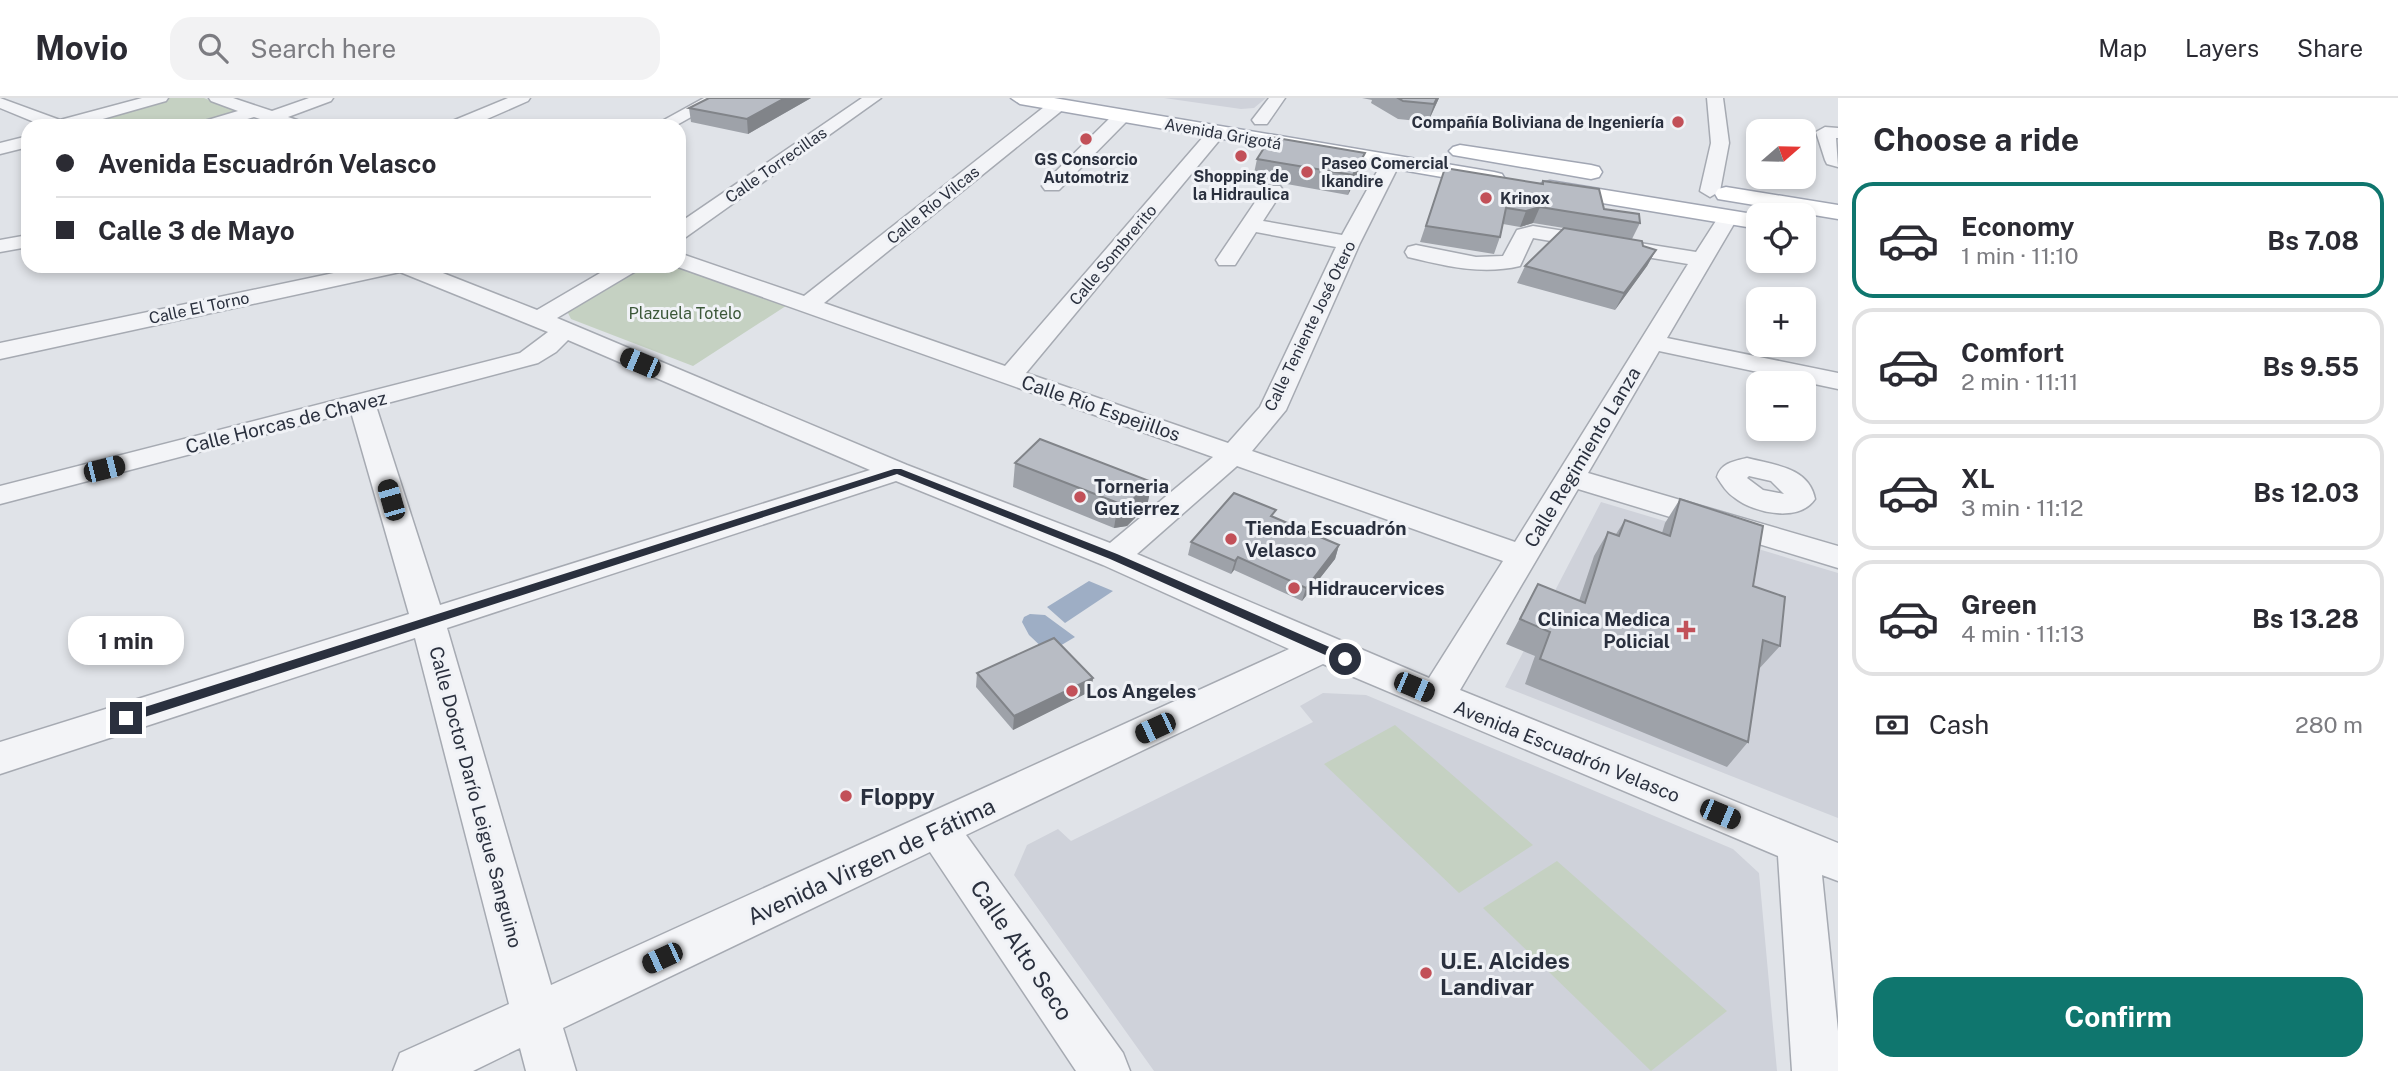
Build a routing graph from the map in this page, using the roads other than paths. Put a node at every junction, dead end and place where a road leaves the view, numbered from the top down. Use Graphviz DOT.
graph roads {
  1 [pos="160,98"];
  2 [pos="217,98"];
  3 [pos="325,98"];
  4 [pos="522,98"];
  5 [pos="717,98"];
  6 [pos="873,98"];
  7 [pos="1020,98"];
  8 [pos="1277,98"];
  9 [pos="1715,98"];
  10 [pos="0,102"];
  11 [pos="1059,104"];
  12 [pos="1127,107"];
  13 [pos="254,111"];
  14 [pos="272,117"];
  15 [pos="42,119"];
  16 [pos="84,119"];
  17 [pos="229,119"];
  18 [pos="278,119"];
  19 [pos="472,119"];
  20 [pos="676,119"];
  21 [pos="1261,120"];
  22 [pos="1216,133"];
  23 [pos="1838,133"];
  24 [pos="21,143"];
  25 [pos="1410,144"];
  26 [pos="1437,148"];
  27 [pos="0,149"];
  28 [pos="1838,162"];
  29 [pos="1391,163"];
  30 [pos="1611,176"];
  31 [pos="1052,186"];
  32 [pos="1273,190"];
  33 [pos="1701,190"];
  34 [pos="1838,212"];
  35 [pos="1728,217"];
  36 [pos="1746,220"];
  37 [pos="1251,225"];
  38 [pos="686,228"];
  39 [pos="1816,232"];
  40 [pos="1838,235"];
  41 [pos="21,242"];
  42 [pos="1349,243"];
  43 [pos="0,246"];
  44 [pos="1416,252"];
  45 [pos="1227,260"];
  46 [pos="1702,260"];
  47 [pos="686,262"];
  48 [pos="365,273"];
  49 [pos="422,273"];
  50 [pos="619,273"];
  51 [pos="807,305"];
  52 [pos="551,325"];
  53 [pos="1652,342"];
  54 [pos="0,351"];
  55 [pos="1010,376"];
  56 [pos="1838,381"];
  57 [pos="362,403"];
  58 [pos="1233,455"];
  59 [pos="897,471"];
  60 [pos="1570,477"];
  61 [pos="0,495"];
  62 [pos="1767,501"];
  63 [pos="1760,534"];
  64 [pos="1114,556"];
  65 [pos="1522,556"];
  66 [pos="1838,557"];
  67 [pos="428,621"];
  68 [pos="1322,649"];
  69 [pos="1437,697"];
  70 [pos="0,758"];
  71 [pos="939,830"];
  72 [pos="1818,854"];
  73 [pos="536,1017"];
  74 [pos="418,1071"];
  75 [pos="551,1071"];
  76 [pos="1104,1071"];
  77 [pos="1817,1071"];
  1 -- 16 [label="street"];
  2 -- 13 [label="street"];
  3 -- 14 [label="street"];
  4 -- 19 [label="street"];
  5 -- 20 [label="street"];
  6 -- 38 [label="street, Calle Torrecillas"];
  7 -- 11 [label="main road, Avenida Grigotá"];
  8 -- 21 [label="street"];
  9 -- 33 [label="street"];
  10 -- 15 [label="street"];
  11 -- 12 [label="main road, Avenida Grigotá"];
  11 -- 51 [label="street, Calle Río Vilcas"];
  12 -- 21 [label="main road, Avenida Grigotá"];
  12 -- 22 [label="main road, Avenida Grigotá"];
  12 -- 31 [label="street"];
  13 -- 14 [label="street"];
  13 -- 17 [label="street"];
  14 -- 18 [label="street"];
  21 -- 25 [label="main road, Avenida Grigotá"];
  22 -- 29 [label="main road, Avenida Grigotá"];
  22 -- 55 [label="street, Calle Sombrerito"];
  23 -- 28 [label="street"];
  24 -- 27 [label="street"];
  26 -- 30 [label="main road"];
  29 -- 35 [label="main road, Avenida Grigotá"];
  29 -- 42 [label="street, Calle Teniente José Otero"];
  32 -- 37 [label="street"];
  33 -- 34 [label="main road"];
  35 -- 36 [label="main road, Avenida Grigotá"];
  35 -- 46 [label="street, Calle Regimiento Lanza"];
  37 -- 42 [label="street"];
  37 -- 45 [label="street"];
  39 -- 40 [label="main road"];
  41 -- 43 [label="street"];
  42 -- 58 [label="street, Calle Teniente José Otero"];
  44 -- 46 [label="street"];
  46 -- 53 [label="street, Calle Regimiento Lanza"];
  47 -- 51 [label="street, Calle Río Espejillos"];
  48 -- 54 [label="street, Calle El Torno"];
  49 -- 52 [label="street, Avenida Escuadrón Velasco"];
  50 -- 52 [label="street"];
  51 -- 55 [label="street, Calle Río Espejillos"];
  52 -- 57 [label="street, Calle Horcas de Chavez"];
  52 -- 59 [label="street, Avenida Escuadrón Velasco"];
  53 -- 56 [label="street"];
  53 -- 60 [label="street, Calle Regimiento Lanza"];
  55 -- 58 [label="street, Calle Río Espejillos"];
  57 -- 61 [label="street, Calle Horcas de Chavez"];
  57 -- 67 [label="street, Calle Doctor Darío Leigue Sanguino"];
  58 -- 64 [label="street, Calle Teniente José Otero"];
  58 -- 65 [label="street, Calle Río Espejillos"];
  59 -- 64 [label="street, Avenida Escuadrón Velasco"];
  59 -- 67 [label="street"];
  60 -- 63 [label="street"];
  60 -- 65 [label="street, Calle Regimiento Lanza"];
  62 -- 63 [label="street"];
  63 -- 66 [label="street"];
  64 -- 68 [label="street, Avenida Escuadrón Velasco"];
  65 -- 69 [label="street, Calle Regimiento Lanza"];
  67 -- 70 [label="street"];
  67 -- 73 [label="street, Calle Doctor Darío Leigue Sanguino"];
  68 -- 69 [label="street, Avenida Escuadrón Velasco"];
  68 -- 71 [label="street, Avenida Virgen de Fátima"];
  69 -- 72 [label="street, Avenida Escuadrón Velasco"];
  71 -- 73 [label="street, Avenida Virgen de Fátima"];
  71 -- 76 [label="street, Calle Alto Seco"];
  72 -- 77 [label="street"];
  73 -- 74 [label="street, Avenida Virgen de Fátima"];
  73 -- 75 [label="street, Calle Doctor Darío Leigue Sanguino"];
}
